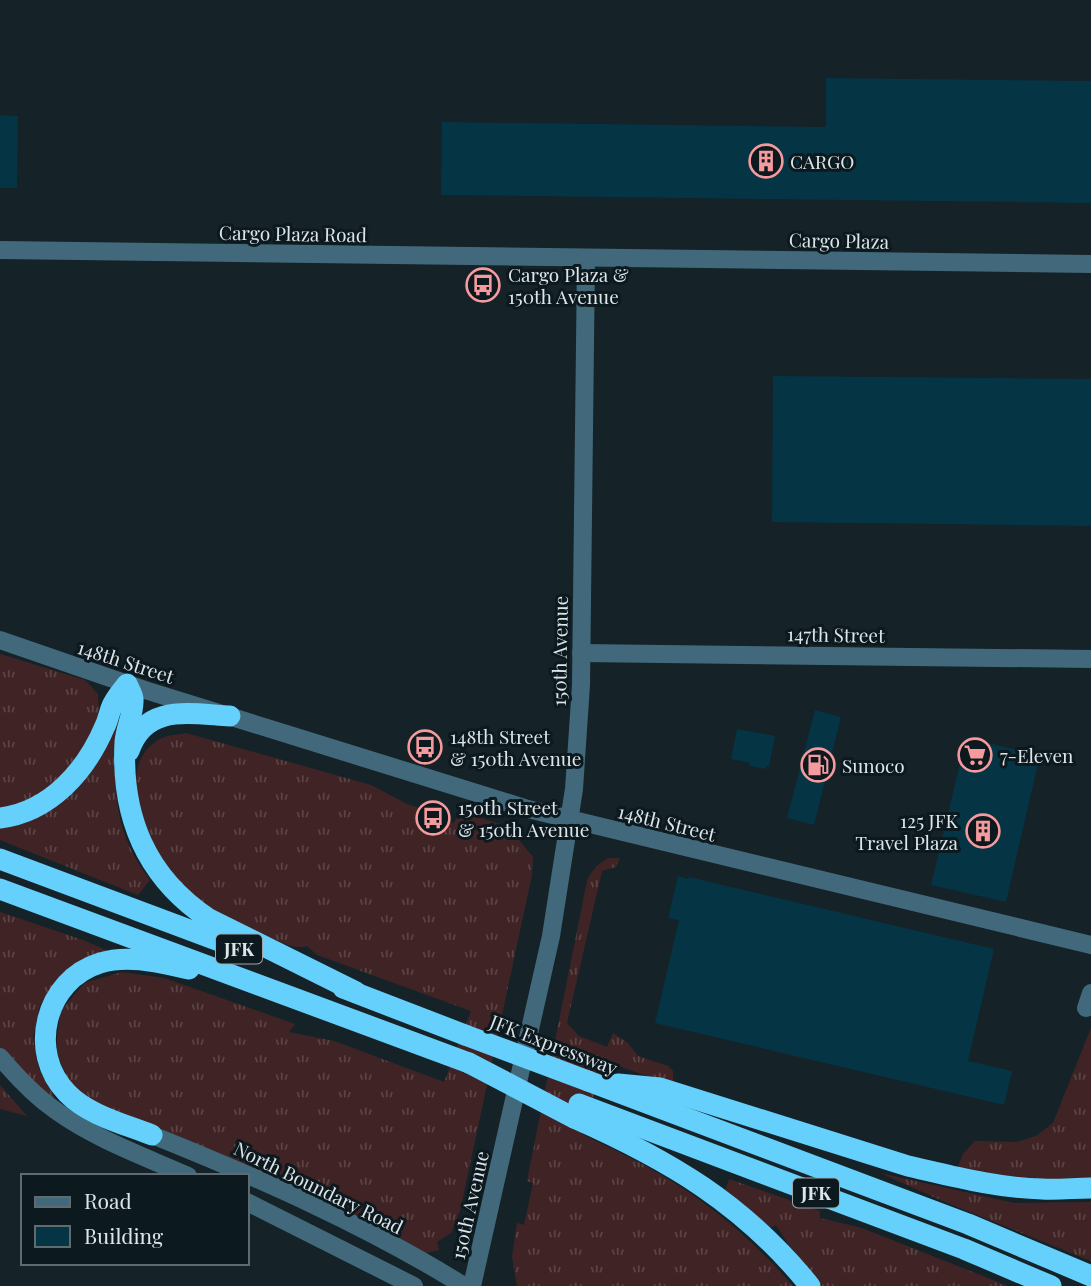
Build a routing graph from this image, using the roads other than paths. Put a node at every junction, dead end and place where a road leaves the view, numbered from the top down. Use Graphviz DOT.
graph roads {
  1 [pos="0,250"];
  2 [pos="586,258"];
  3 [pos="1091,264"];
  4 [pos="0,640"];
  5 [pos="581,653"];
  6 [pos="1091,659"];
  7 [pos="127,684"];
  8 [pos="230,716"];
  9 [pos="124,770"];
  10 [pos="0,818"];
  11 [pos="569,820"];
  12 [pos="0,859"];
  13 [pos="0,889"];
  14 [pos="1091,945"];
  15 [pos="276,990"];
  16 [pos="356,992"];
  17 [pos="0,1057"];
  18 [pos="588,1081"];
  19 [pos="576,1111"];
  20 [pos="152,1135"];
  21 [pos="183,1174"];
  22 [pos="244,1174"];
  23 [pos="248,1176"];
  24 [pos="1091,1188"];
  25 [pos="248,1203"];
  26 [pos="1091,1276"];
  27 [pos="414,1286"];
  28 [pos="464,1286"];
  29 [pos="472,1286"];
  30 [pos="810,1286"];
  31 [pos="1051,1286"];
  1 -- 2 [label="street, Cargo Plaza Road"];
  2 -- 3 [label="street, Cargo Plaza"];
  2 -- 5 [label="street, 150th Avenue"];
  4 -- 7 [label="street, 148th Street"];
  5 -- 6 [label="street, 147th Street"];
  5 -- 11 [label="street, 150th Avenue"];
  7 -- 8 [label="street, 148th Street"];
  7 -- 9 [label="highway"];
  7 -- 10 [label="highway"];
  8 -- 9 [label="highway"];
  8 -- 11 [label="street, 148th Street"];
  9 -- 16 [label="highway"];
  11 -- 14 [label="street, 148th Street"];
  11 -- 29 [label="street, 150th Avenue"];
  12 -- 16 [label="highway, JFK Expressway / JFK"];
  13 -- 15 [label="highway, JFK"];
  15 -- 19 [label="highway, JFK, bridge"];
  15 -- 20 [label="highway"];
  16 -- 18 [label="highway, JFK Expressway / JFK, bridge"];
  17 -- 21 [label="street"];
  18 -- 24 [label="highway"];
  18 -- 26 [label="highway, JFK Expressway / JFK"];
  19 -- 30 [label="highway"];
  19 -- 31 [label="highway, JFK"];
  20 -- 22 [label="street, North Boundary Road"];
  23 -- 28 [label="street, North Boundary Road"];
  25 -- 27 [label="street"];
}
